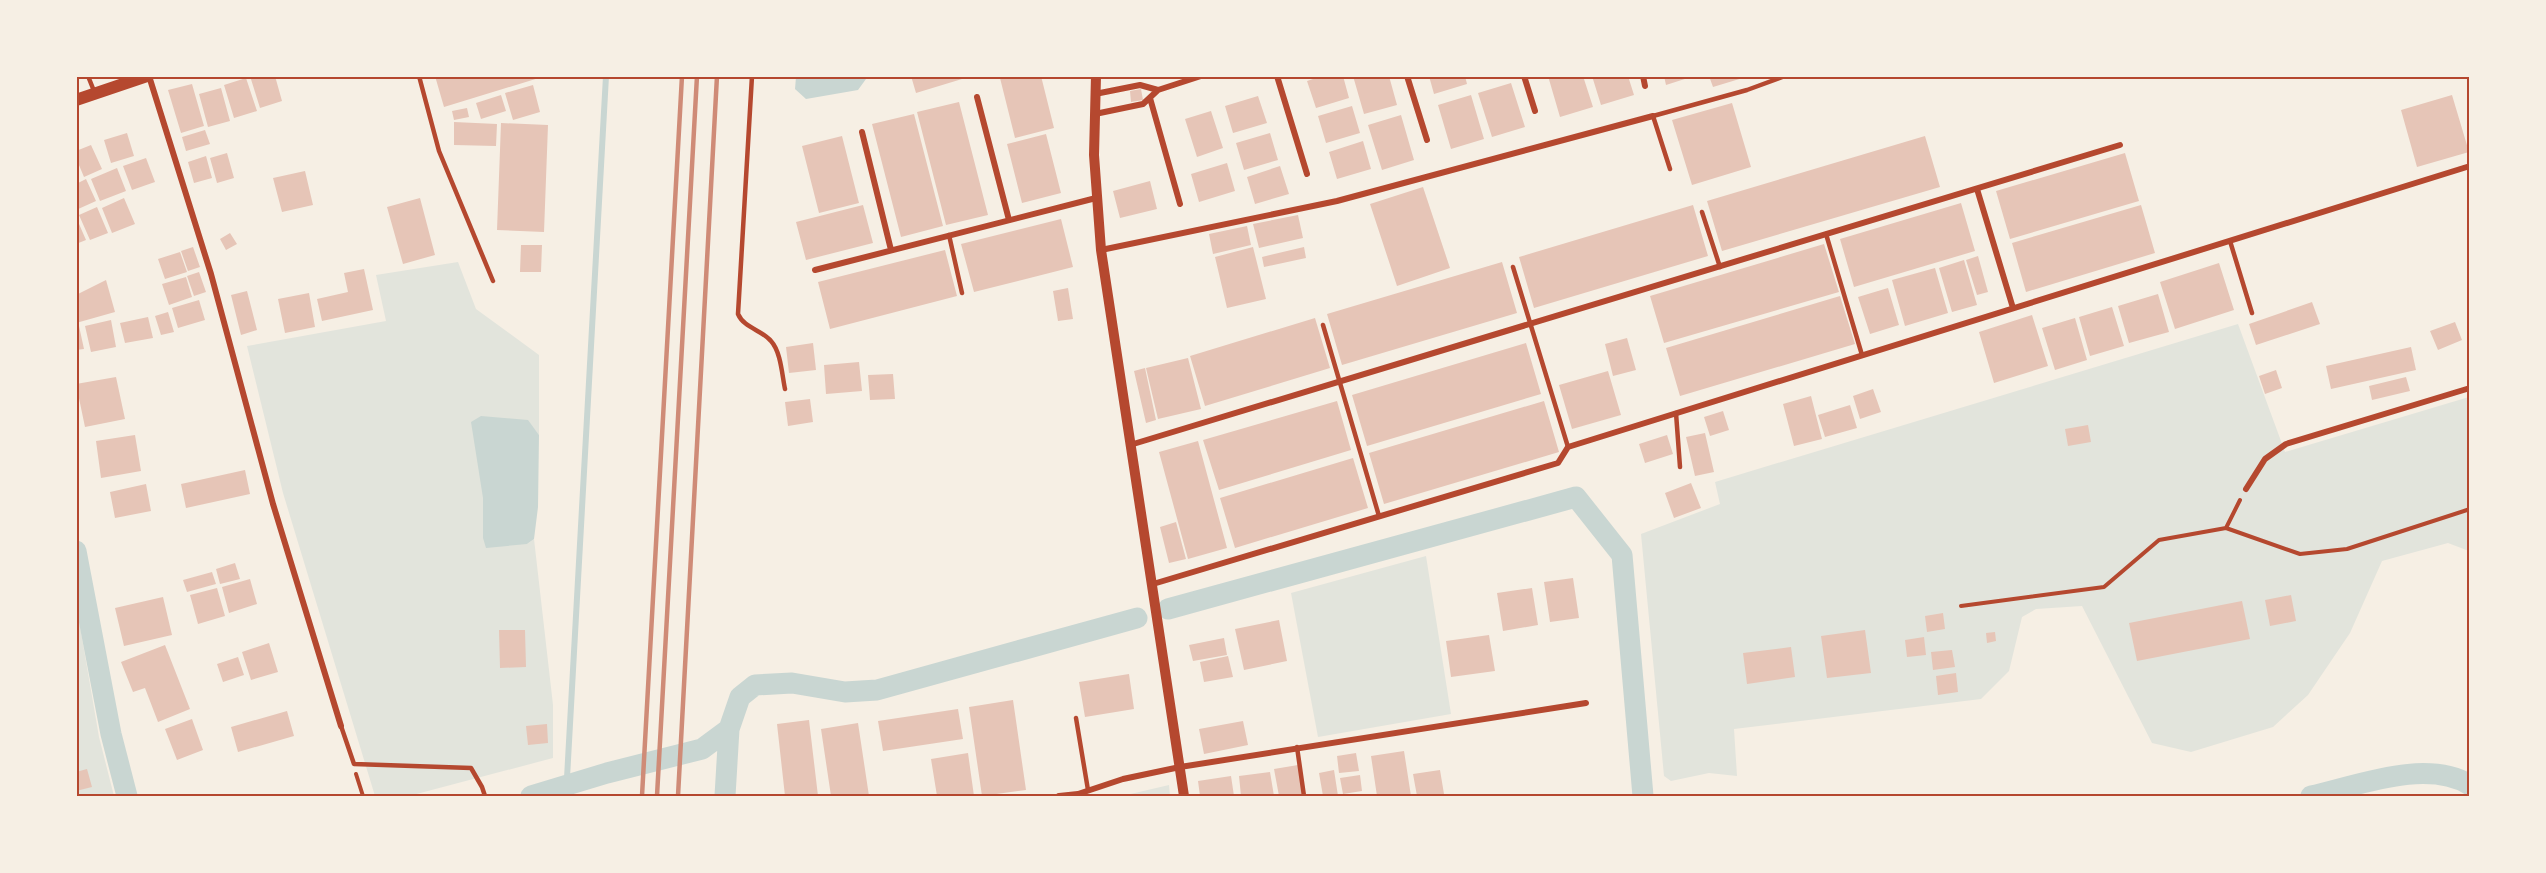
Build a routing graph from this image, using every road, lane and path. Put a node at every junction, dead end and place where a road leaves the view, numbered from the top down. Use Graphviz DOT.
graph roads {
  1 [pos="88,76"];
  2 [pos="148,76"];
  3 [pos="418,76"];
  4 [pos="752,76"];
  5 [pos="1096,76"];
  6 [pos="1201,76"];
  7 [pos="1276,76"];
  8 [pos="1407,76"];
  9 [pos="1524,76"];
  10 [pos="1642,76"];
  11 [pos="1785,76"];
  12 [pos="1646,86"];
  13 [pos="1158,90"];
  14 [pos="95,93"];
  15 [pos="1095,94"];
  16 [pos="977,98"];
  17 [pos="1150,98"];
  18 [pos="76,100"];
  19 [pos="1535,111"];
  20 [pos="1095,114"];
  21 [pos="1653,116"];
  22 [pos="862,132"];
  23 [pos="1427,140"];
  24 [pos="2120,145"];
  25 [pos="2469,166"];
  26 [pos="1670,169"];
  27 [pos="1307,174"];
  28 [pos="1977,189"];
  29 [pos="1096,198"];
  30 [pos="1180,204"];
  31 [pos="1702,212"];
  32 [pos="1009,220"];
  33 [pos="1826,234"];
  34 [pos="949,236"];
  35 [pos="2230,241"];
  36 [pos="891,250"];
  37 [pos="1101,250"];
  38 [pos="1513,267"];
  39 [pos="1719,267"];
  40 [pos="815,270"];
  41 [pos="493,281"];
  42 [pos="962,292"];
  43 [pos="2013,308"];
  44 [pos="2252,313"];
  45 [pos="1530,324"];
  46 [pos="1323,325"];
  47 [pos="1862,355"];
  48 [pos="1340,382"];
  49 [pos="2469,388"];
  50 [pos="785,389"];
  51 [pos="1676,413"];
  52 [pos="1130,445"];
  53 [pos="1568,447"];
  54 [pos="1680,467"];
  55 [pos="2246,489"];
  56 [pos="2469,509"];
  57 [pos="1379,516"];
  58 [pos="2226,528"];
  59 [pos="1153,584"];
  60 [pos="1961,606"];
  61 [pos="1586,703"];
  62 [pos="1076,718"];
  63 [pos="341,726"];
  64 [pos="1297,747"];
  65 [pos="354,764"];
  66 [pos="1180,767"];
  67 [pos="1088,790"];
  68 [pos="363,796"];
  69 [pos="485,796"];
  70 [pos="1059,796"];
  71 [pos="1184,796"];
  72 [pos="1304,796"];
  1 -- 14 [label="lane"];
  2 -- 14 [label="main road"];
  2 -- 63 [label="street"];
  3 -- 41 [label="lane"];
  4 -- 50 [label="lane"];
  5 -- 15 [label="street"];
  6 -- 13 [label="street"];
  7 -- 27 [label="street"];
  8 -- 23 [label="street"];
  9 -- 19 [label="street"];
  10 -- 12 [label="street"];
  11 -- 21 [label="lane"];
  13 -- 15 [label="street"];
  13 -- 17 [label="street"];
  14 -- 18 [label="main road"];
  15 -- 20 [label="street"];
  16 -- 32 [label="street"];
  17 -- 20 [label="street"];
  17 -- 30 [label="street"];
  20 -- 29 [label="street"];
  21 -- 26 [label="lane"];
  21 -- 37 [label="street"];
  22 -- 36 [label="street"];
  24 -- 28 [label="street"];
  25 -- 35 [label="street"];
  28 -- 33 [label="street"];
  28 -- 43 [label="street"];
  29 -- 32 [label="street"];
  29 -- 37 [label="street"];
  31 -- 39 [label="lane"];
  32 -- 34 [label="street"];
  33 -- 39 [label="street"];
  33 -- 47 [label="lane"];
  34 -- 36 [label="street"];
  34 -- 42 [label="lane"];
  35 -- 43 [label="street"];
  35 -- 44 [label="lane"];
  36 -- 40 [label="street"];
  37 -- 52 [label="street"];
  38 -- 45 [label="lane"];
  39 -- 45 [label="street"];
  43 -- 47 [label="street"];
  45 -- 48 [label="street"];
  45 -- 53 [label="lane"];
  46 -- 48 [label="lane"];
  47 -- 51 [label="street"];
  48 -- 52 [label="street"];
  48 -- 57 [label="lane"];
  49 -- 55 [label="street"];
  51 -- 53 [label="street"];
  51 -- 54 [label="lane"];
  52 -- 59 [label="street"];
  53 -- 57 [label="street"];
  55 -- 58 [label="path"];
  56 -- 58 [label="path"];
  57 -- 59 [label="street"];
  58 -- 60 [label="path"];
  59 -- 66 [label="street"];
  61 -- 64 [label="street"];
  62 -- 67 [label="lane"];
  63 -- 65 [label="lane"];
  64 -- 66 [label="street"];
  64 -- 72 [label="lane"];
  65 -- 68 [label="path"];
  65 -- 69 [label="lane"];
  66 -- 67 [label="street"];
  66 -- 71 [label="street"];
  67 -- 70 [label="street"];
}
